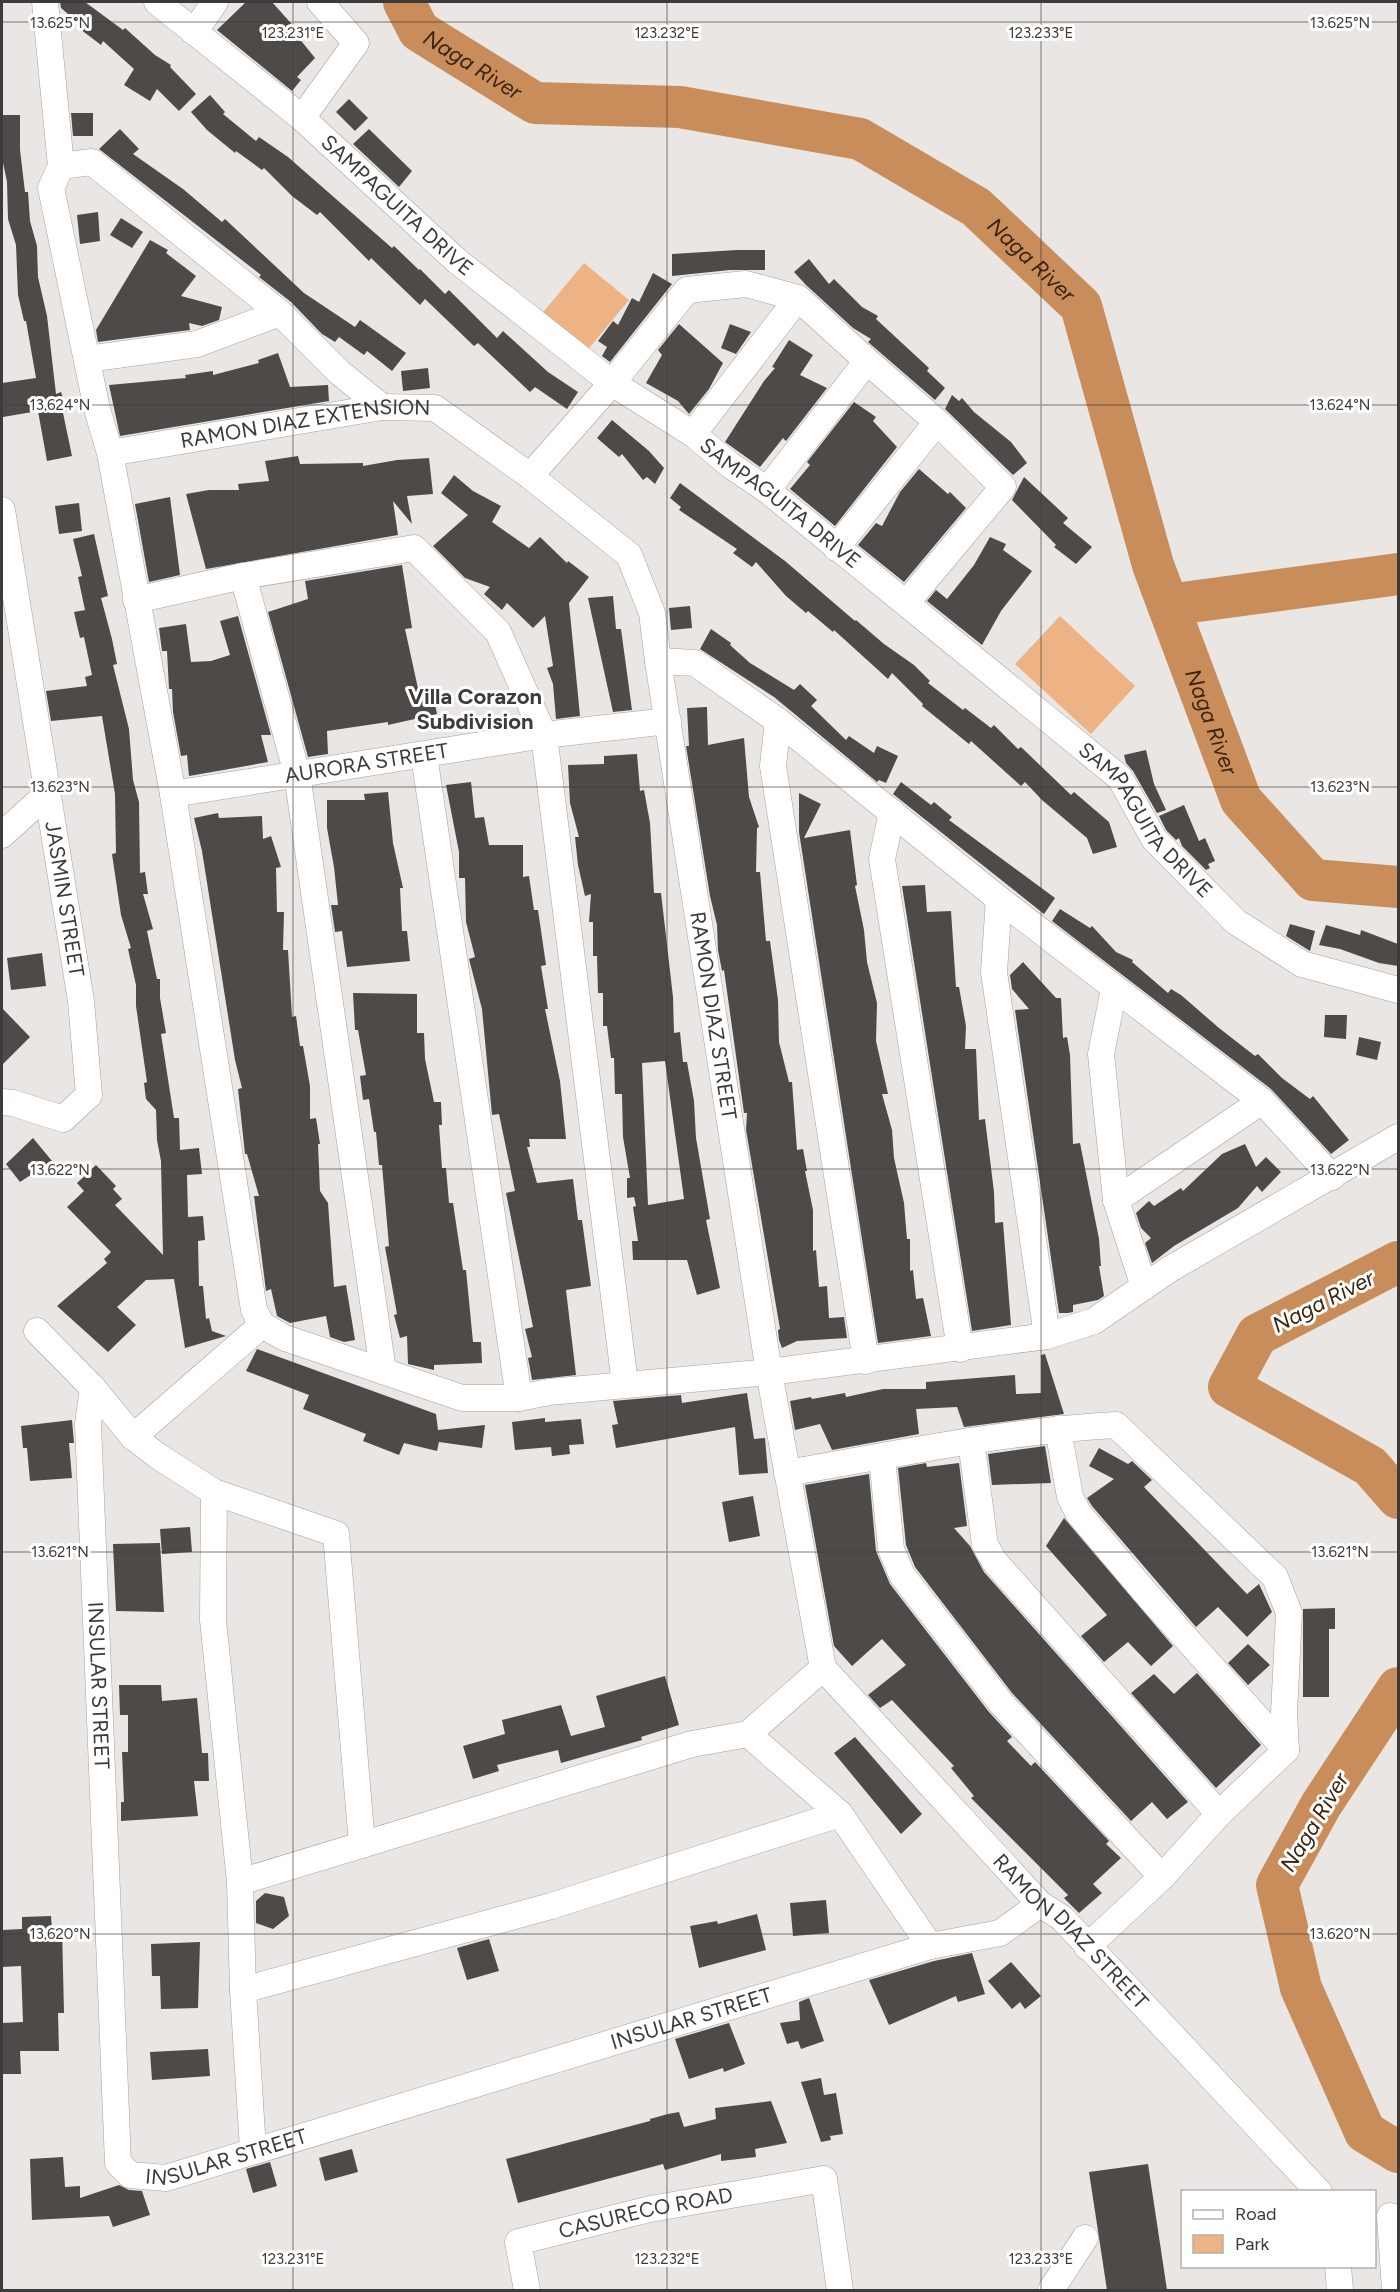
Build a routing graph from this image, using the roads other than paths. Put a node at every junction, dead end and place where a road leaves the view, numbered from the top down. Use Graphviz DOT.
graph roads {
  1 [pos="45,2"];
  2 [pos="157,2"];
  3 [pos="215,2"];
  4 [pos="320,2"];
  5 [pos="194,32"];
  6 [pos="302,118"];
  7 [pos="61,166"];
  8 [pos="798,298"];
  9 [pos="280,313"];
  10 [pos="87,359"];
  11 [pos="867,361"];
  12 [pos="612,382"];
  13 [pos="382,407"];
  14 [pos="937,422"];
  15 [pos="693,434"];
  16 [pos="110,453"];
  17 [pos="530,476"];
  18 [pos="767,490"];
  19 [pos="2,510"];
  20 [pos="836,548"];
  21 [pos="243,576"];
  22 [pos="136,600"];
  23 [pos="907,602"];
  24 [pos="658,661"];
  25 [pos="668,720"];
  26 [pos="778,721"];
  27 [pos="544,735"];
  28 [pos="424,755"];
  29 [pos="297,774"];
  30 [pos="47,794"];
  31 [pos="172,794"];
  32 [pos="892,812"];
  33 [pos="2,835"];
  34 [pos="999,899"];
  35 [pos="1114,988"];
  36 [pos="1398,990"];
  37 [pos="5,1098"];
  38 [pos="1262,1101"];
  39 [pos="1398,1137"];
  40 [pos="1332,1177"];
  41 [pos="1116,1200"];
  42 [pos="1144,1287"];
  43 [pos="262,1325"];
  44 [pos="37,1331"];
  45 [pos="1047,1336"];
  46 [pos="960,1349"];
  47 [pos="866,1360"];
  48 [pos="383,1371"];
  49 [pos="769,1372"];
  50 [pos="625,1384"];
  51 [pos="93,1388"];
  52 [pos="519,1398"];
  53 [pos="1058,1429"];
  54 [pos="133,1437"];
  55 [pos="971,1441"];
  56 [pos="882,1457"];
  57 [pos="787,1473"];
  58 [pos="214,1492"];
  59 [pos="823,1668"];
  60 [pos="748,1734"];
  61 [pos="1286,1750"];
  62 [pos="840,1814"];
  63 [pos="1219,1814"];
  64 [pos="362,1845"];
  65 [pos="1162,1877"];
  66 [pos="240,1882"];
  67 [pos="1040,1904"];
  68 [pos="930,1946"];
  69 [pos="1087,1947"];
  70 [pos="243,1990"];
  71 [pos="253,2150"];
  72 [pos="1317,2190"];
  73 [pos="1390,2216"];
  74 [pos="1085,2238"];
  75 [pos="1338,2268"];
  76 [pos="527,2290"];
  77 [pos="840,2290"];
  78 [pos="1051,2290"];
  79 [pos="1340,2290"];
  80 [pos="1395,2290"];
  1 -- 7 [label="street"];
  2 -- 5 [label="street, SAMPAGUITA DRIVE"];
  3 -- 5 [label="street"];
  4 -- 6 [label="street"];
  5 -- 6 [label="street, SAMPAGUITA DRIVE"];
  6 -- 12 [label="street, SAMPAGUITA DRIVE"];
  7 -- 9 [label="street"];
  7 -- 10 [label="street"];
  8 -- 11 [label="street"];
  8 -- 12 [label="street"];
  8 -- 15 [label="street"];
  9 -- 10 [label="street"];
  9 -- 13 [label="street"];
  10 -- 16 [label="street"];
  11 -- 14 [label="street"];
  11 -- 18 [label="street"];
  12 -- 15 [label="street, SAMPAGUITA DRIVE"];
  12 -- 17 [label="street"];
  13 -- 16 [label="street, RAMON DIAZ EXTENSION"];
  13 -- 17 [label="street, RAMON DIAZ EXTENSION"];
  14 -- 20 [label="street"];
  14 -- 23 [label="street"];
  15 -- 18 [label="street, SAMPAGUITA DRIVE"];
  16 -- 22 [label="street"];
  17 -- 24 [label="street, RAMON DIAZ EXTENSION"];
  18 -- 20 [label="street, SAMPAGUITA DRIVE"];
  19 -- 30 [label="street, JASMIN STREET"];
  20 -- 23 [label="street, SAMPAGUITA DRIVE"];
  21 -- 22 [label="street"];
  21 -- 27 [label="street"];
  21 -- 29 [label="street"];
  22 -- 31 [label="street"];
  23 -- 36 [label="street, SAMPAGUITA DRIVE"];
  24 -- 25 [label="street, RAMON DIAZ STREET"];
  24 -- 26 [label="street"];
  25 -- 27 [label="street, AURORA STREET"];
  25 -- 49 [label="street, RAMON DIAZ STREET"];
  26 -- 32 [label="street"];
  26 -- 47 [label="street"];
  27 -- 28 [label="street, AURORA STREET"];
  27 -- 50 [label="street"];
  28 -- 29 [label="street, AURORA STREET"];
  28 -- 52 [label="street"];
  29 -- 31 [label="street, AURORA STREET"];
  29 -- 48 [label="street"];
  30 -- 33 [label="street"];
  30 -- 37 [label="street, JASMIN STREET"];
  31 -- 43 [label="street"];
  32 -- 34 [label="street"];
  32 -- 46 [label="street"];
  34 -- 35 [label="street"];
  34 -- 45 [label="street"];
  35 -- 38 [label="street"];
  35 -- 41 [label="street"];
  38 -- 40 [label="street"];
  38 -- 41 [label="street"];
  39 -- 40 [label="street"];
  40 -- 42 [label="street"];
  41 -- 42 [label="street"];
  42 -- 45 [label="street"];
  43 -- 48 [label="street"];
  43 -- 54 [label="street"];
  44 -- 51 [label="street"];
  45 -- 46 [label="street"];
  46 -- 47 [label="street"];
  47 -- 49 [label="street"];
  48 -- 52 [label="street"];
  49 -- 50 [label="street"];
  49 -- 57 [label="street, RAMON DIAZ STREET"];
  50 -- 52 [label="street"];
  51 -- 54 [label="street"];
  51 -- 71 [label="street, INSULAR STREET"];
  53 -- 55 [label="street"];
  53 -- 61 [label="street"];
  53 -- 61 [label="street"];
  54 -- 58 [label="street"];
  55 -- 56 [label="street"];
  55 -- 63 [label="street"];
  56 -- 57 [label="street"];
  56 -- 65 [label="street"];
  57 -- 59 [label="street, RAMON DIAZ STREET"];
  58 -- 64 [label="street"];
  58 -- 66 [label="street"];
  59 -- 60 [label="street"];
  59 -- 67 [label="street, RAMON DIAZ STREET"];
  60 -- 62 [label="street"];
  60 -- 64 [label="street"];
  61 -- 63 [label="street"];
  62 -- 68 [label="street"];
  62 -- 70 [label="street"];
  63 -- 65 [label="street"];
  64 -- 66 [label="street"];
  65 -- 69 [label="street"];
  66 -- 70 [label="street"];
  67 -- 68 [label="street, INSULAR STREET"];
  67 -- 69 [label="street, RAMON DIAZ STREET"];
  68 -- 71 [label="street, INSULAR STREET"];
  69 -- 72 [label="street, RAMON DIAZ STREET"];
  70 -- 71 [label="street"];
  73 -- 80 [label="street"];
  74 -- 78 [label="street"];
  75 -- 79 [label="street"];
  76 -- 77 [label="street, CASURECO ROAD"];
}
